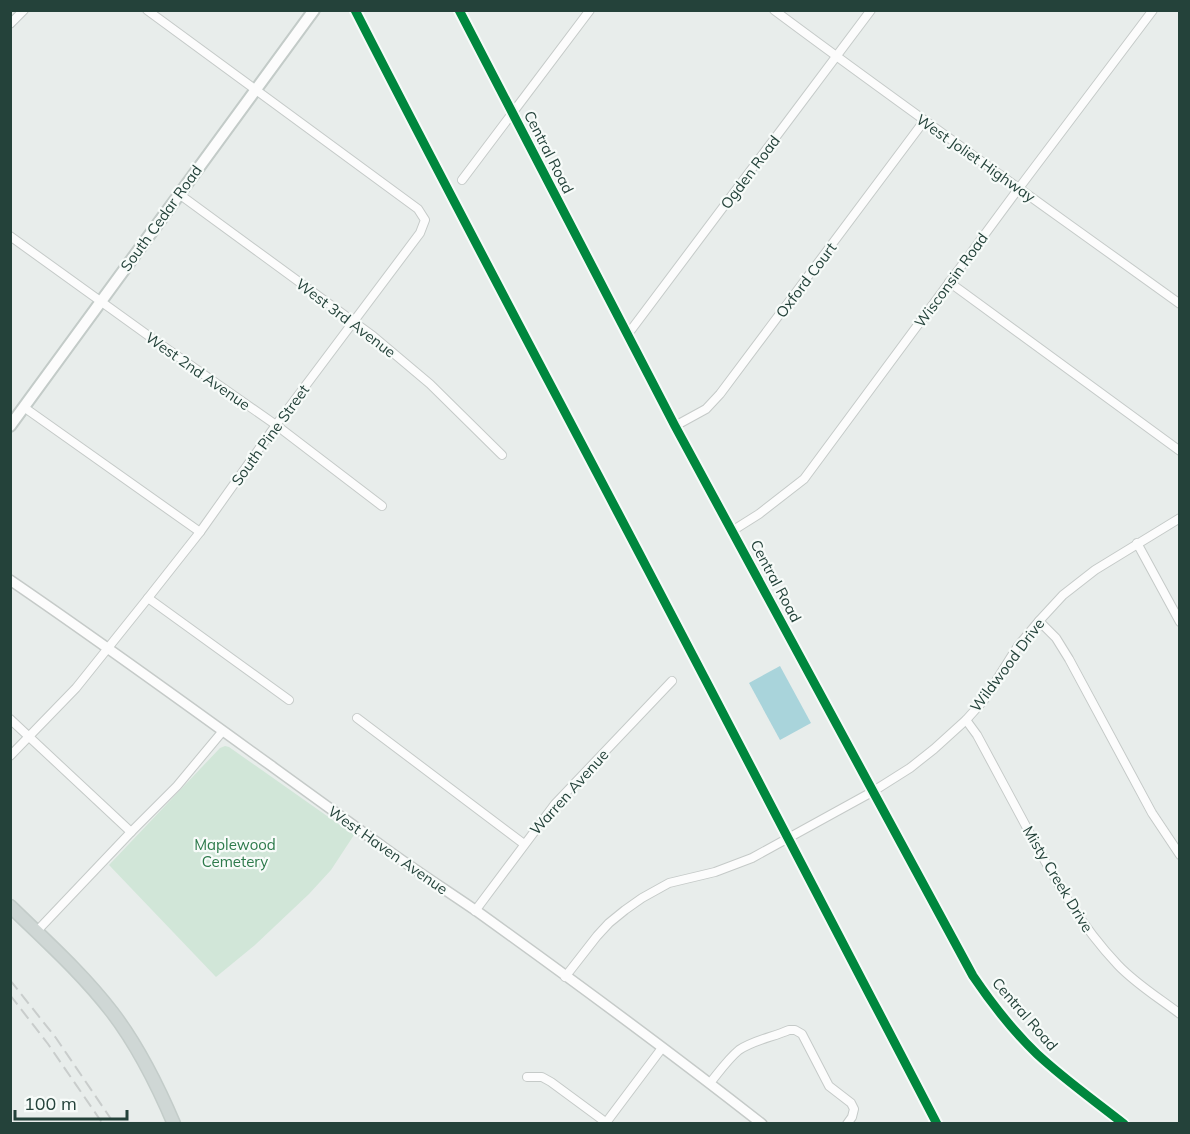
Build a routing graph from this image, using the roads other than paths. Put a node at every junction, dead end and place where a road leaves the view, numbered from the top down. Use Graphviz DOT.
graph roads {
  1 [pos="24,10"];
  2 [pos="147,10"];
  3 [pos="314,10"];
  4 [pos="459,10"];
  5 [pos="590,10"];
  6 [pos="774,10"];
  7 [pos="872,10"];
  8 [pos="1153,10"];
  9 [pos="10,24"];
  10 [pos="837,57"];
  11 [pos="255,90"];
  12 [pos="513,114"];
  13 [pos="924,121"];
  14 [pos="462,180"];
  15 [pos="1019,188"];
  16 [pos="179,194"];
  17 [pos="10,236"];
  18 [pos="949,282"];
  19 [pos="101,301"];
  20 [pos="1179,304"];
  21 [pos="354,322"];
  22 [pos="628,334"];
  23 [pos="25,408"];
  24 [pos="10,426"];
  25 [pos="276,426"];
  26 [pos="675,426"];
  27 [pos="1179,451"];
  28 [pos="502,455"];
  29 [pos="382,506"];
  30 [pos="1179,518"];
  31 [pos="732,531"];
  32 [pos="200,532"];
  33 [pos="1137,543"];
  34 [pos="10,579"];
  35 [pos="148,598"];
  36 [pos="1039,621"];
  37 [pos="1179,622"];
  38 [pos="110,648"];
  39 [pos="672,681"];
  40 [pos="289,700"];
  41 [pos="357,717"];
  42 [pos="10,719"];
  43 [pos="966,720"];
  44 [pos="222,732"];
  45 [pos="29,737"];
  46 [pos="10,756"];
  47 [pos="872,792"];
  48 [pos="131,832"];
  49 [pos="524,843"];
  50 [pos="1179,855"];
  51 [pos="10,906"];
  52 [pos="475,911"];
  53 [pos="36,932"];
  54 [pos="565,976"];
  55 [pos="1179,1014"];
  56 [pos="662,1048"];
  57 [pos="527,1077"];
  58 [pos="710,1083"];
  59 [pos="607,1123"];
  60 [pos="174,1124"];
  61 [pos="762,1124"];
  62 [pos="847,1124"];
  63 [pos="1124,1124"];
  1 -- 9 [label="street"];
  2 -- 11 [label="street"];
  3 -- 11 [label="main road, South Cedar Road"];
  4 -- 12 [label="street, Central Road"];
  5 -- 12 [label="street"];
  6 -- 10 [label="street, West Joliet Highway"];
  7 -- 10 [label="street, Ogden Road"];
  8 -- 15 [label="street, Wisconsin Road"];
  10 -- 13 [label="street, West Joliet Highway"];
  10 -- 22 [label="street, Ogden Road"];
  11 -- 16 [label="main road, South Cedar Road"];
  11 -- 21 [label="street, South Pine Street"];
  12 -- 14 [label="street"];
  12 -- 22 [label="street, Central Road"];
  13 -- 15 [label="street, West Joliet Highway"];
  13 -- 26 [label="street, Oxford Court"];
  15 -- 18 [label="street, Wisconsin Road"];
  15 -- 20 [label="street, West Joliet Highway"];
  16 -- 19 [label="main road, South Cedar Road"];
  16 -- 21 [label="street, West 3rd Avenue"];
  17 -- 19 [label="street, West 2nd Avenue"];
  18 -- 27 [label="street"];
  18 -- 31 [label="street, Wisconsin Road"];
  19 -- 23 [label="main road, South Cedar Road"];
  19 -- 25 [label="street, West 2nd Avenue"];
  21 -- 25 [label="street, South Pine Street"];
  21 -- 28 [label="street, West 3rd Avenue"];
  22 -- 26 [label="street, Central Road"];
  23 -- 24 [label="main road, South Cedar Road"];
  23 -- 32 [label="street"];
  25 -- 29 [label="street, West 2nd Avenue"];
  25 -- 32 [label="street, South Pine Street"];
  26 -- 31 [label="street, Central Road"];
  30 -- 33 [label="street, Wildwood Drive"];
  31 -- 47 [label="street, Central Road"];
  32 -- 35 [label="street, South Pine Street"];
  33 -- 36 [label="street, Wildwood Drive"];
  33 -- 37 [label="street"];
  34 -- 38 [label="street, West Haven Avenue"];
  35 -- 38 [label="street, South Pine Street"];
  35 -- 40 [label="street"];
  36 -- 43 [label="street, Wildwood Drive"];
  36 -- 50 [label="street"];
  38 -- 44 [label="street, West Haven Avenue"];
  38 -- 45 [label="street, South Pine Street"];
  39 -- 49 [label="street, Warren Avenue"];
  41 -- 49 [label="street"];
  42 -- 45 [label="street"];
  43 -- 47 [label="street, Wildwood Drive"];
  43 -- 55 [label="street, Misty Creek Drive"];
  44 -- 48 [label="street"];
  44 -- 52 [label="street, West Haven Avenue"];
  45 -- 46 [label="street, South Pine Street"];
  45 -- 48 [label="street"];
  47 -- 54 [label="street, Wildwood Drive"];
  47 -- 63 [label="street, Central Road"];
  48 -- 53 [label="street"];
  49 -- 52 [label="street, Warren Avenue"];
  51 -- 53 [label="main road"];
  52 -- 54 [label="street, West Haven Avenue"];
  53 -- 60 [label="main road"];
  54 -- 56 [label="street, West Haven Avenue"];
  56 -- 58 [label="street, West Haven Avenue"];
  56 -- 59 [label="street"];
  57 -- 59 [label="street"];
  58 -- 61 [label="street, West Haven Avenue"];
  58 -- 62 [label="street"];
}
